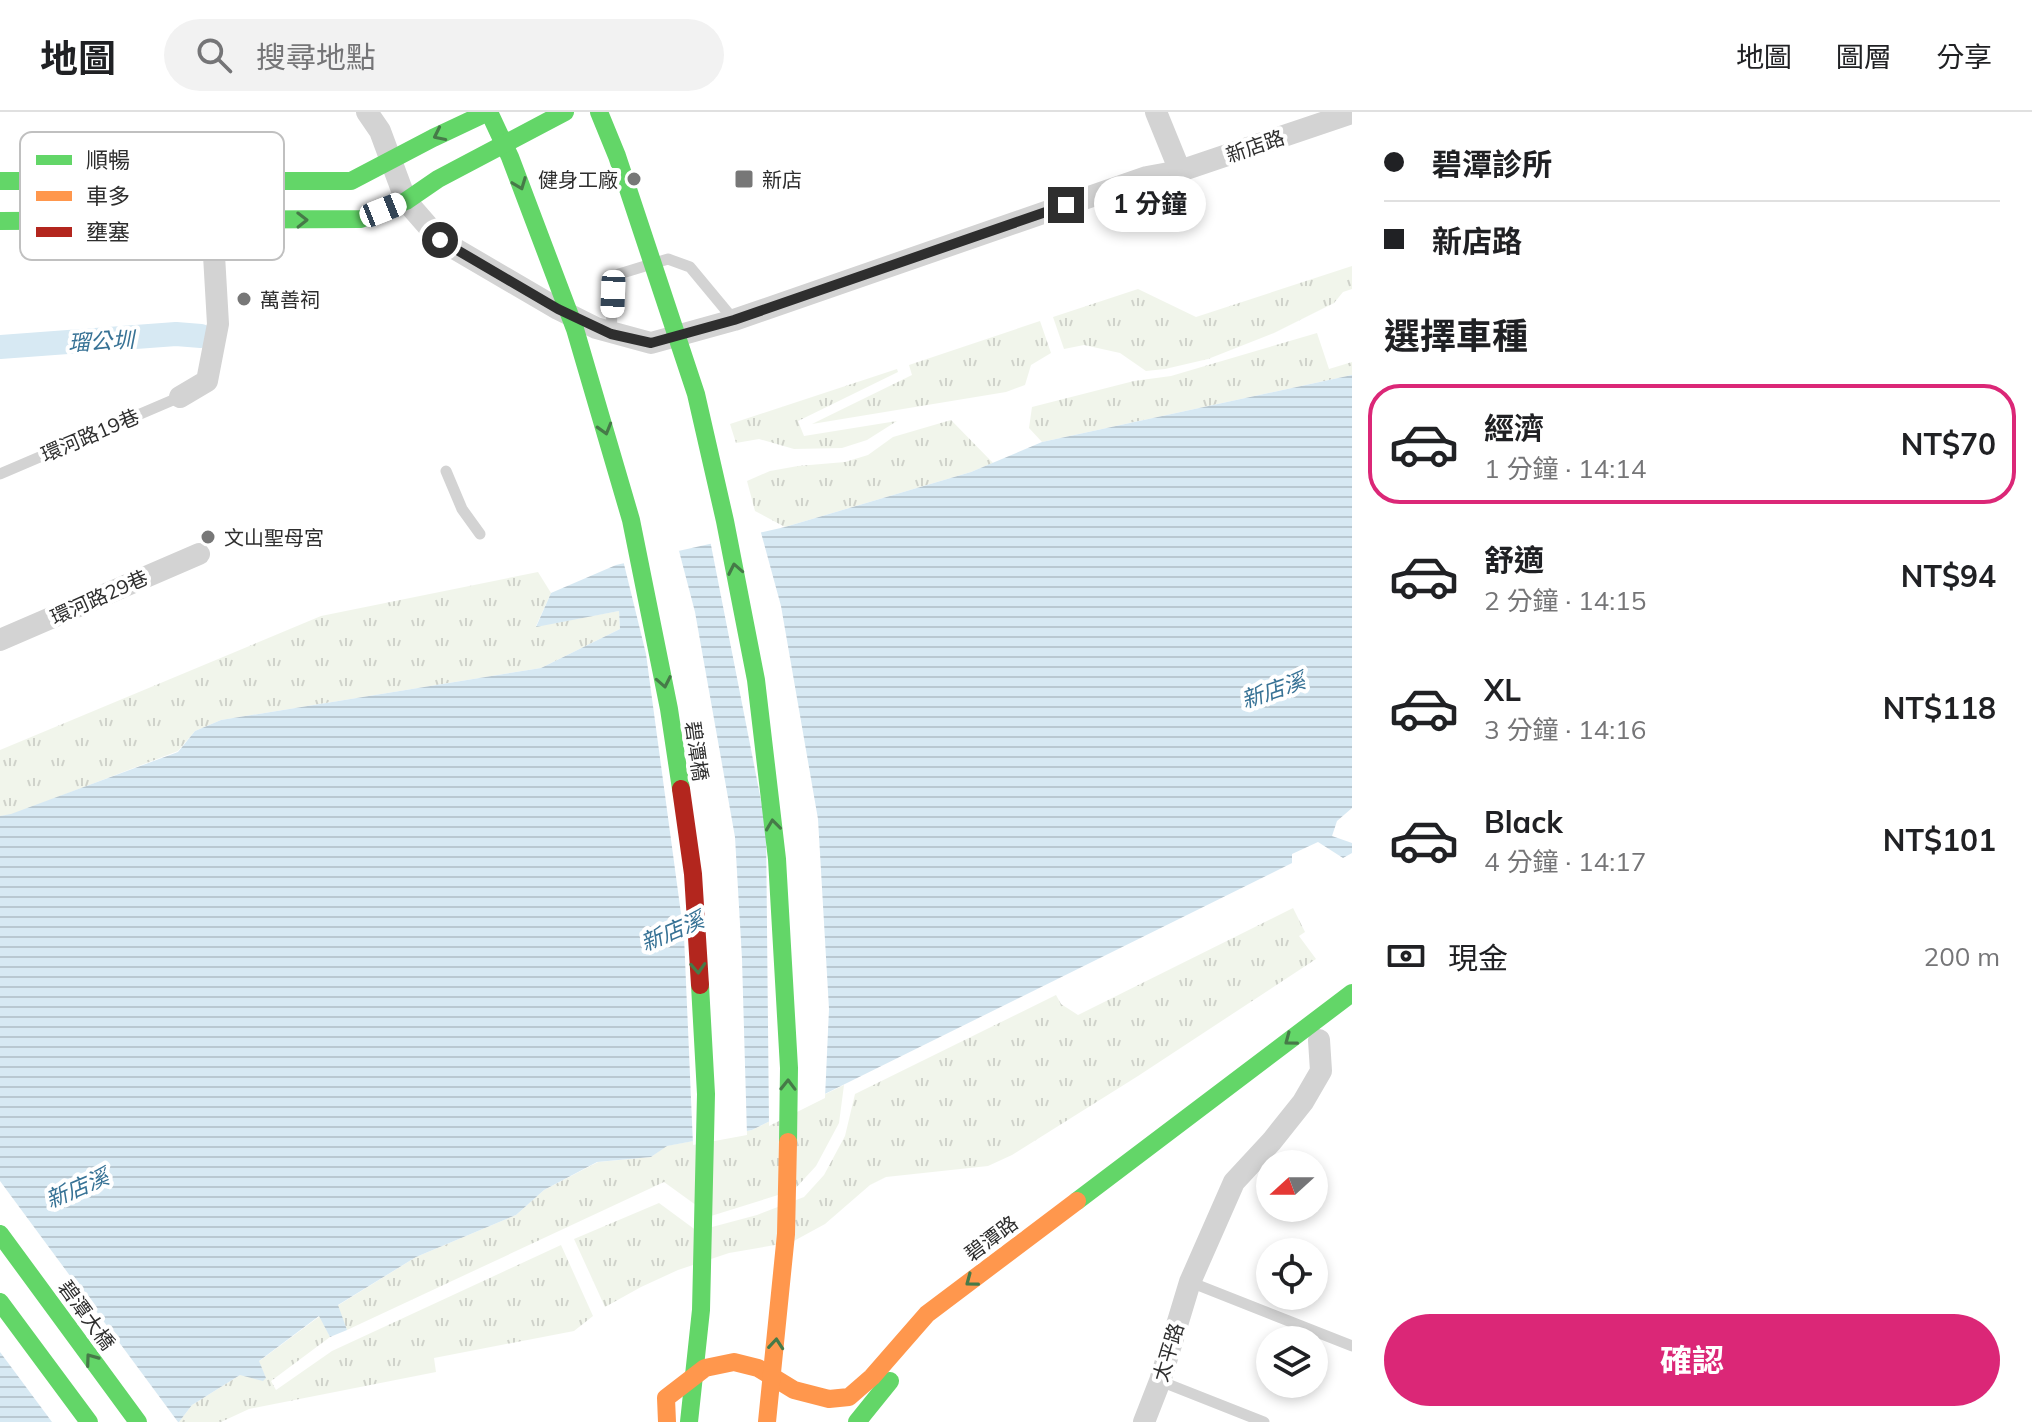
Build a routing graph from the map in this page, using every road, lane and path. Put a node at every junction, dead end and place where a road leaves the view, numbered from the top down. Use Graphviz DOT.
graph roads {
  1 [pos="367,112"];
  2 [pos="489,112"];
  3 [pos="565,112"];
  4 [pos="599,112"];
  5 [pos="1156,112"];
  6 [pos="1352,113"];
  7 [pos="391,160"];
  8 [pos="1180,171"];
  9 [pos="284,181"];
  10 [pos="406,201"];
  11 [pos="284,220"];
  12 [pos="213,260"];
  13 [pos="734,320"];
  14 [pos="611,334"];
  15 [pos="180,397"];
  16 [pos="446,471"];
  17 [pos="0,474"];
  18 [pos="480,534"];
  19 [pos="199,554"];
  20 [pos="0,640"];
  21 [pos="1352,993"];
  22 [pos="1344,1021"];
  23 [pos="1313,1045"];
  24 [pos="1283,1067"];
  25 [pos="0,1234"];
  26 [pos="1190,1282"];
  27 [pos="0,1302"];
  28 [pos="967,1306"];
  29 [pos="932,1335"];
  30 [pos="1352,1346"];
  31 [pos="1160,1381"];
  32 [pos="89,1422"];
  33 [pos="138,1422"];
  34 [pos="667,1422"];
  35 [pos="689,1422"];
  36 [pos="767,1422"];
  37 [pos="857,1422"];
  38 [pos="1144,1422"];
  39 [pos="1264,1422"];
  1 -- 7 [label="street, 新店路"];
  2 -- 7 [label="main road, one-way"];
  2 -- 35 [label="main road, 碧潭橋, one-way"];
  3 -- 10 [label="main road"];
  36 -- 4 [label="main road, one-way"];
  5 -- 8 [label="street"];
  6 -- 8 [label="street, 新店路"];
  7 -- 9 [label="main road"];
  7 -- 10 [label="street, 新店路"];
  8 -- 13 [label="street, 新店路"];
  11 -- 10 [label="main road, one-way"];
  10 -- 14 [label="street, 新店路"];
  12 -- 15 [label="street"];
  13 -- 14 [label="street, 新店路"];
  13 -- 14 [label="lane"];
  15 -- 17 [label="lane, 環河路19巷"];
  16 -- 18 [label="lane"];
  19 -- 20 [label="street, 環河路29巷"];
  21 -- 34 [label="main road, 碧潭路, one-way"];
  22 -- 23 [label="main road"];
  23 -- 26 [label="street, 太平路"];
  24 -- 28 [label="main road, 碧潭路"];
  33 -- 25 [label="main road, 碧潭大橋, one-way"];
  26 -- 30 [label="lane"];
  26 -- 31 [label="street, 太平路"];
  27 -- 32 [label="main road"];
  29 -- 37 [label="main road"];
  31 -- 38 [label="street, 太平路"];
  31 -- 39 [label="lane"];
}
